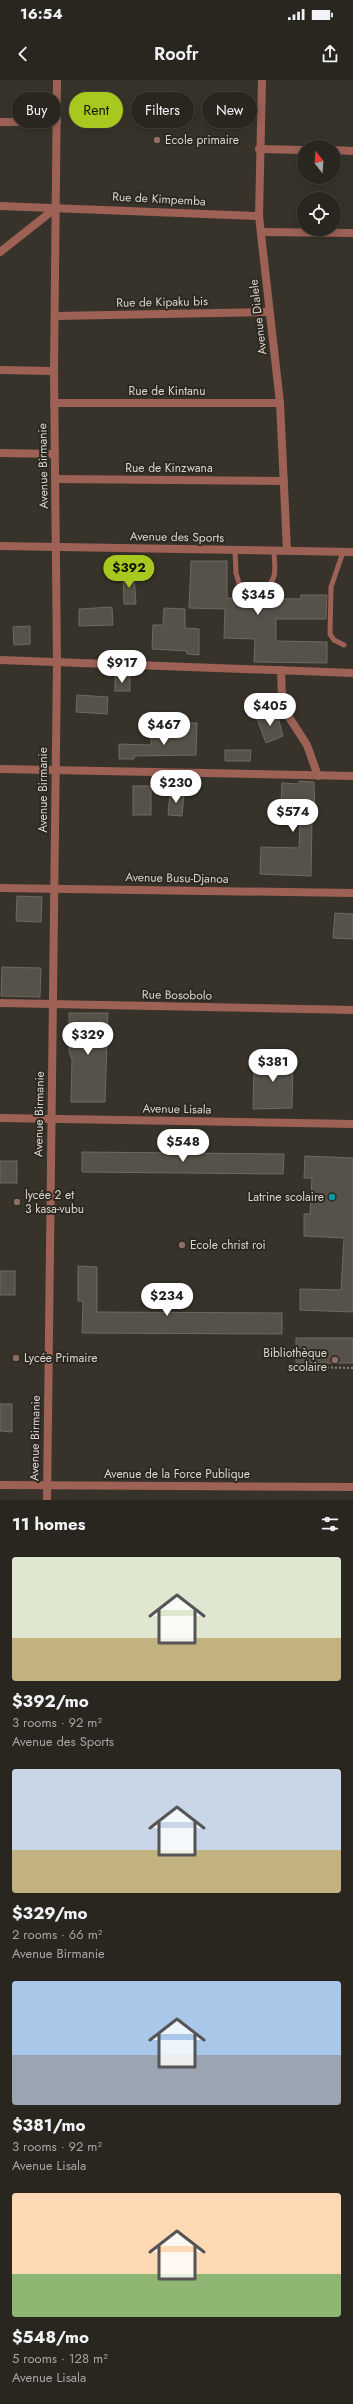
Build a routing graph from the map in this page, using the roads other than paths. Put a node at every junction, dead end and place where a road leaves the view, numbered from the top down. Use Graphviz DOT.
graph roads {
  1 [pos="57,80"];
  2 [pos="262,80"];
  3 [pos="57,92"];
  4 [pos="0,122"];
  5 [pos="12,122"];
  6 [pos="57,128"];
  7 [pos="259,149"];
  8 [pos="297,150"];
  9 [pos="341,150"];
  10 [pos="353,151"];
  11 [pos="0,206"];
  12 [pos="57,206"];
  13 [pos="259,216"];
  14 [pos="261,232"];
  15 [pos="353,233"];
  16 [pos="0,252"];
  17 [pos="268,312"];
  18 [pos="56,316"];
  19 [pos="0,370"];
  20 [pos="54,371"];
  21 [pos="54,403"];
  22 [pos="280,403"];
  23 [pos="0,453"];
  24 [pos="55,454"];
  25 [pos="55,479"];
  26 [pos="284,481"];
  27 [pos="0,546"];
  28 [pos="56,547"];
  29 [pos="235,550"];
  30 [pos="274,550"];
  31 [pos="287,550"];
  32 [pos="343,552"];
  33 [pos="353,552"];
  34 [pos="344,645"];
  35 [pos="0,660"];
  36 [pos="57,662"];
  37 [pos="281,670"];
  38 [pos="353,673"];
  39 [pos="0,769"];
  40 [pos="55,770"];
  41 [pos="318,776"];
  42 [pos="353,776"];
  43 [pos="0,888"];
  44 [pos="55,888"];
  45 [pos="353,893"];
  46 [pos="0,1003"];
  47 [pos="54,1004"];
  48 [pos="353,1010"];
  49 [pos="0,1118"];
  50 [pos="50,1118"];
  51 [pos="353,1124"];
  52 [pos="0,1485"];
  53 [pos="47,1486"];
  54 [pos="353,1487"];
  55 [pos="47,1500"];
  1 -- 3 [label="street, Avenue Birmanie"];
  2 -- 7 [label="street, Avenue Dialele"];
  4 -- 5 [label="street"];
  6 -- 12 [label="street, Avenue Birmanie"];
  7 -- 8 [label="street"];
  7 -- 13 [label="street, Avenue Dialele"];
  9 -- 10 [label="street"];
  11 -- 12 [label="street, Rue de Kimpemba"];
  12 -- 13 [label="street, Rue de Kimpemba"];
  12 -- 16 [label="street"];
  12 -- 18 [label="street, Avenue Birmanie"];
  13 -- 14 [label="street, Avenue Dialele"];
  14 -- 15 [label="street"];
  14 -- 17 [label="street, Avenue Dialele"];
  17 -- 18 [label="street, Rue de Kipaku bis"];
  17 -- 22 [label="street, Avenue Dialele"];
  18 -- 20 [label="street, Avenue Birmanie"];
  19 -- 20 [label="street"];
  20 -- 21 [label="street, Avenue Birmanie"];
  21 -- 22 [label="street, Rue de Kintanu"];
  21 -- 24 [label="street, Avenue Birmanie"];
  22 -- 26 [label="street, Avenue Dialele"];
  23 -- 24 [label="street"];
  24 -- 25 [label="street, Avenue Birmanie"];
  25 -- 26 [label="street, Rue de Kinzwana"];
  25 -- 28 [label="street, Avenue Birmanie"];
  26 -- 31 [label="street, Avenue Dialele"];
  27 -- 28 [label="street, Avenue des Sports"];
  28 -- 29 [label="street, Avenue des Sports"];
  28 -- 36 [label="street, Avenue Birmanie"];
  29 -- 30 [label="street, Avenue des Sports"];
  29 -- 30 [label="lane"];
  30 -- 31 [label="street, Avenue des Sports"];
  31 -- 32 [label="street, Avenue des Sports"];
  32 -- 33 [label="street, Avenue des Sports"];
  32 -- 34 [label="lane"];
  35 -- 36 [label="street"];
  36 -- 37 [label="street"];
  36 -- 40 [label="street, Avenue Birmanie"];
  37 -- 38 [label="street"];
  37 -- 41 [label="street"];
  39 -- 40 [label="street"];
  40 -- 41 [label="street"];
  40 -- 44 [label="street, Avenue Birmanie"];
  41 -- 42 [label="street"];
  43 -- 44 [label="street, Avenue Busu-Djanoa"];
  44 -- 45 [label="street, Avenue Busu-Djanoa"];
  44 -- 47 [label="street, Avenue Birmanie"];
  46 -- 47 [label="street, Rue Bosobolo"];
  47 -- 48 [label="street, Rue Bosobolo"];
  47 -- 50 [label="street, Avenue Birmanie"];
  49 -- 50 [label="street, Avenue Lisala"];
  50 -- 51 [label="street, Avenue Lisala"];
  50 -- 53 [label="street, Avenue Birmanie"];
  52 -- 53 [label="street, Avenue de la Force Publique"];
  53 -- 54 [label="street, Avenue de la Force Publique"];
  53 -- 55 [label="street, Avenue Birmanie"];
}
